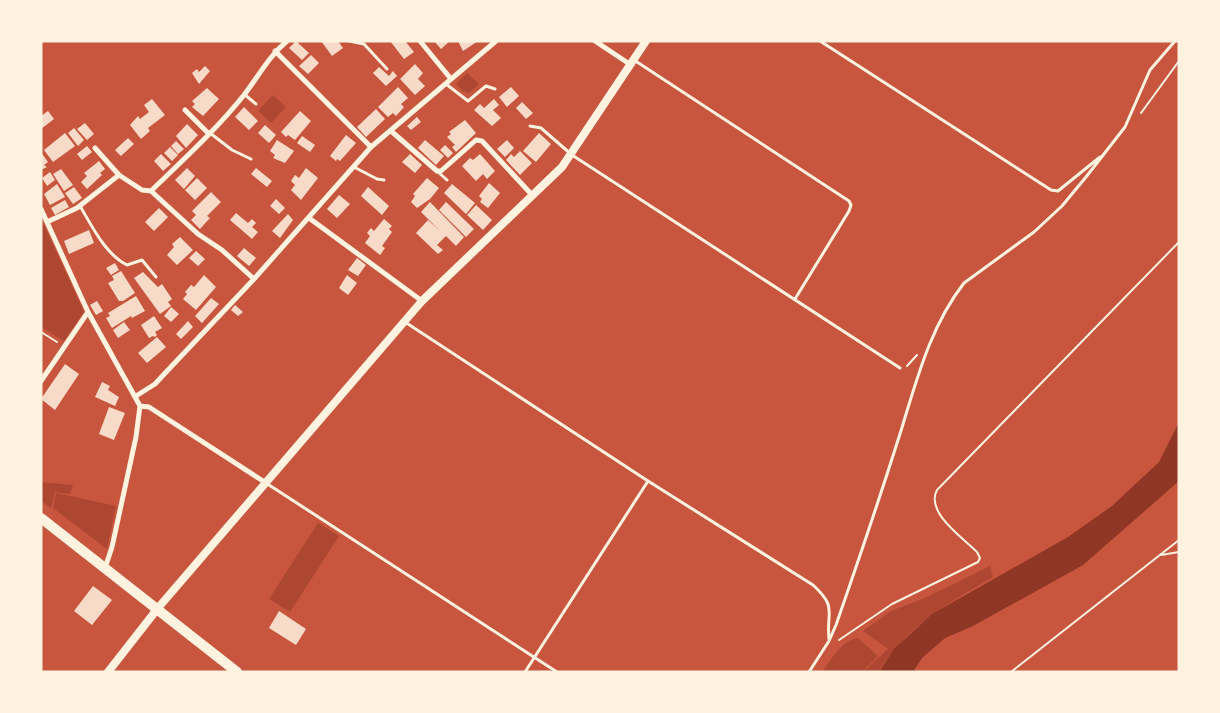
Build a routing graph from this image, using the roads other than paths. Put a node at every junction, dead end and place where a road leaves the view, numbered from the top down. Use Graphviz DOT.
graph roads {
  1 [pos="276,41"];
  2 [pos="287,41"];
  3 [pos="349,41"];
  4 [pos="420,41"];
  5 [pos="496,41"];
  6 [pos="595,41"];
  7 [pos="646,41"];
  8 [pos="820,41"];
  9 [pos="1175,41"];
  10 [pos="280,46"];
  11 [pos="275,51"];
  12 [pos="632,62"];
  13 [pos="387,69"];
  14 [pos="450,79"];
  15 [pos="446,83"];
  16 [pos="495,89"];
  17 [pos="244,94"];
  18 [pos="256,104"];
  19 [pos="185,110"];
  20 [pos="530,126"];
  21 [pos="391,131"];
  22 [pos="210,134"];
  23 [pos="371,147"];
  24 [pos="95,148"];
  25 [pos="1104,154"];
  26 [pos="572,155"];
  27 [pos="251,159"];
  28 [pos="354,167"];
  29 [pos="437,171"];
  30 [pos="119,175"];
  31 [pos="384,180"];
  32 [pos="447,180"];
  33 [pos="151,191"];
  34 [pos="534,196"];
  35 [pos="80,206"];
  36 [pos="41,209"];
  37 [pos="309,218"];
  38 [pos="47,222"];
  39 [pos="156,277"];
  40 [pos="254,279"];
  41 [pos="795,299"];
  42 [pos="422,301"];
  43 [pos="88,312"];
  44 [pos="405,322"];
  45 [pos="900,368"];
  46 [pos="41,381"];
  47 [pos="136,396"];
  48 [pos="140,406"];
  49 [pos="266,482"];
  50 [pos="648,482"];
  51 [pos="41,518"];
  52 [pos="105,568"];
  53 [pos="158,608"];
  54 [pos="829,641"];
  55 [pos="534,657"];
  56 [pos="108,672"];
  57 [pos="237,672"];
  58 [pos="525,672"];
  59 [pos="557,672"];
  60 [pos="809,672"];
  1 -- 10 [label="street"];
  2 -- 10 [label="street"];
  3 -- 13 [label="lane"];
  4 -- 14 [label="street"];
  5 -- 14 [label="street"];
  6 -- 12 [label="street"];
  7 -- 12 [label="street"];
  8 -- 25 [label="lane"];
  9 -- 25 [label="lane"];
  10 -- 11 [label="street"];
  11 -- 17 [label="street"];
  11 -- 23 [label="street"];
  12 -- 26 [label="street"];
  12 -- 41 [label="lane"];
  14 -- 15 [label="street"];
  15 -- 16 [label="lane"];
  15 -- 21 [label="street"];
  17 -- 18 [label="lane"];
  17 -- 22 [label="street"];
  19 -- 22 [label="street"];
  20 -- 26 [label="lane"];
  21 -- 23 [label="street"];
  21 -- 29 [label="street"];
  22 -- 27 [label="lane"];
  22 -- 33 [label="street"];
  23 -- 28 [label="street"];
  24 -- 30 [label="street"];
  25 -- 54 [label="lane"];
  26 -- 34 [label="street"];
  26 -- 41 [label="lane"];
  28 -- 31 [label="lane"];
  28 -- 37 [label="street"];
  29 -- 32 [label="lane"];
  29 -- 34 [label="street"];
  30 -- 33 [label="street"];
  30 -- 35 [label="street"];
  33 -- 40 [label="street"];
  34 -- 42 [label="street"];
  35 -- 38 [label="street"];
  35 -- 39 [label="lane"];
  36 -- 38 [label="street"];
  37 -- 40 [label="street"];
  37 -- 42 [label="street"];
  38 -- 43 [label="street"];
  40 -- 47 [label="street"];
  41 -- 45 [label="lane"];
  42 -- 44 [label="street"];
  43 -- 46 [label="street"];
  43 -- 47 [label="street"];
  44 -- 49 [label="street"];
  44 -- 50 [label="lane"];
  47 -- 48 [label="street"];
  48 -- 49 [label="street"];
  48 -- 52 [label="street"];
  49 -- 53 [label="street"];
  49 -- 55 [label="lane"];
  50 -- 54 [label="lane"];
  50 -- 55 [label="lane"];
  51 -- 52 [label="main road"];
  52 -- 53 [label="main road"];
  53 -- 56 [label="street"];
  53 -- 57 [label="main road"];
  54 -- 60 [label="lane"];
  55 -- 58 [label="lane"];
  55 -- 59 [label="lane"];
}
